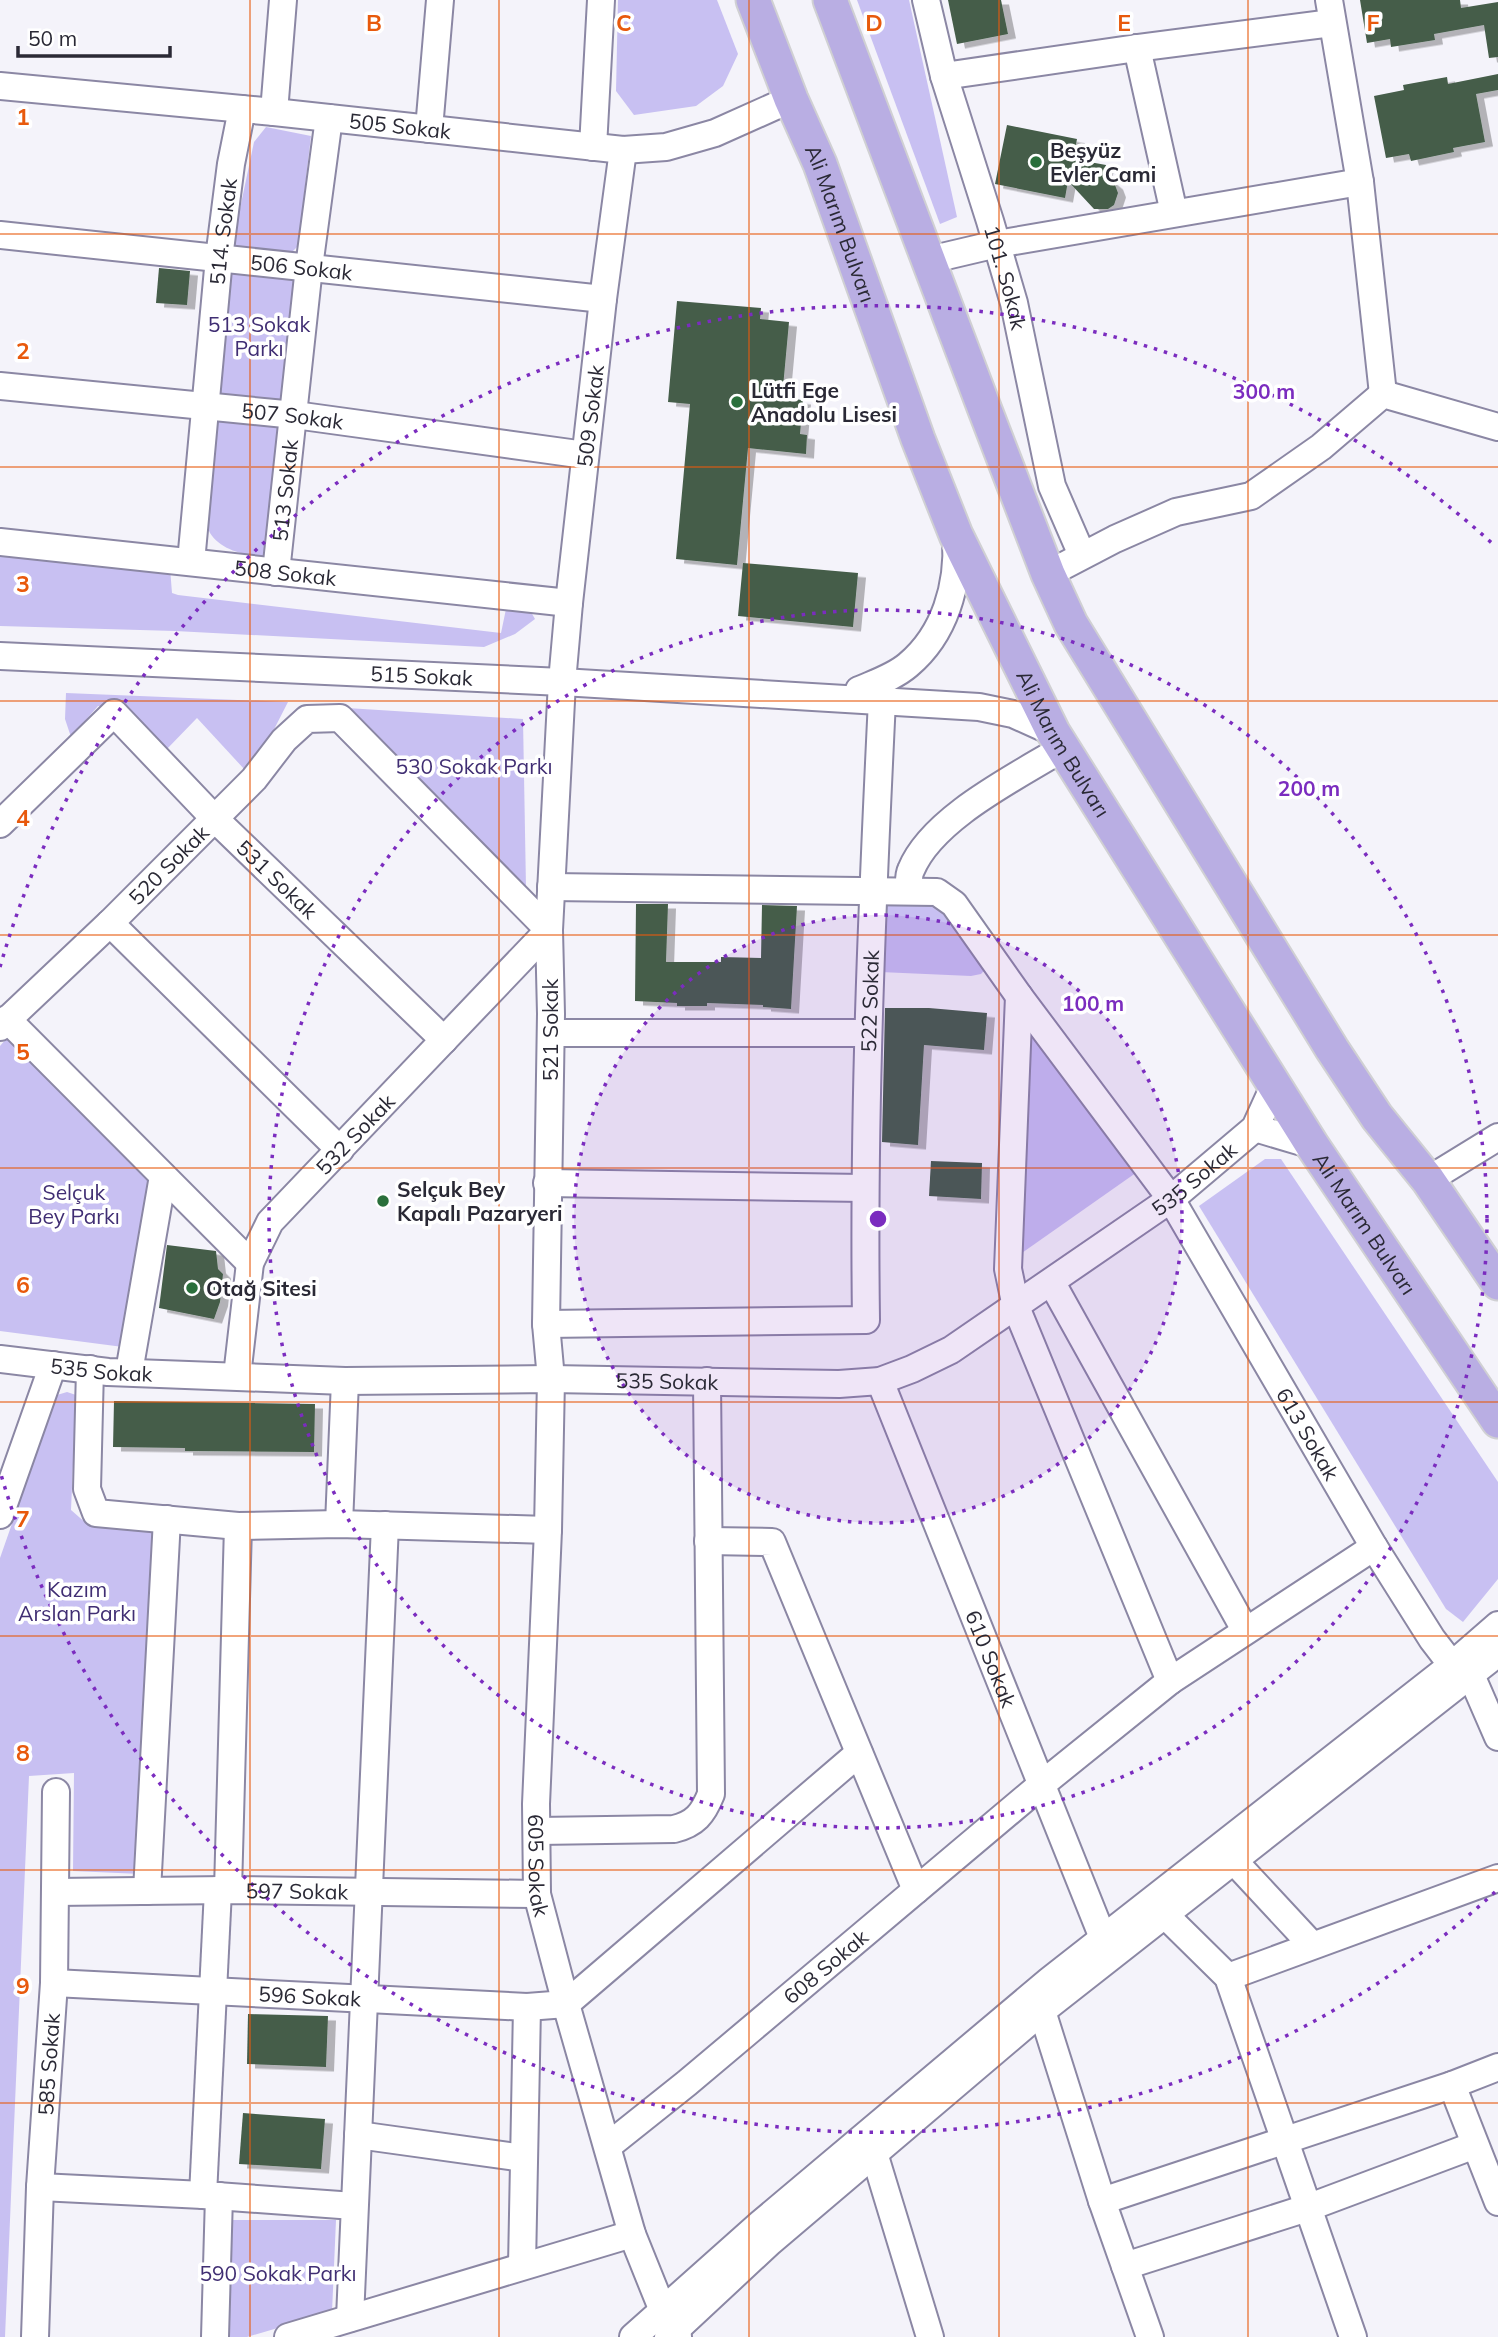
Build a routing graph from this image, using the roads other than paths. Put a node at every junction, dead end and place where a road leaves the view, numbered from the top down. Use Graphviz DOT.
graph roads {
  1 [pos="283,0"];
  2 [pos="440,0"];
  3 [pos="601,0"];
  4 [pos="753,0"];
  5 [pos="830,0"];
  6 [pos="926,0"];
  7 [pos="1331,12"];
  8 [pos="1137,48"];
  9 [pos="944,76"];
  10 [pos="0,86"];
  11 [pos="790,99"];
  12 [pos="242,109"];
  13 [pos="274,112"];
  14 [pos="329,118"];
  15 [pos="429,129"];
  16 [pos="593,147"];
  17 [pos="624,150"];
  18 [pos="1360,182"];
  19 [pos="1174,213"];
  20 [pos="0,235"];
  21 [pos="997,244"];
  22 [pos="219,258"];
  23 [pos="929,260"];
  24 [pos="309,267"];
  25 [pos="603,299"];
  26 [pos="0,386"];
  27 [pos="1383,394"];
  28 [pos="205,406"];
  29 [pos="295,415"];
  30 [pos="1498,427"];
  31 [pos="585,455"];
  32 [pos="956,535"];
  33 [pos="0,542"];
  34 [pos="1082,555"];
  35 [pos="191,562"];
  36 [pos="276,572"];
  37 [pos="1048,574"];
  38 [pos="569,603"];
  39 [pos="0,656"];
  40 [pos="562,682"];
  41 [pos="879,692"];
  42 [pos="1058,740"];
  43 [pos="214,818"];
  44 [pos="0,824"];
  45 [pos="551,887"];
  46 [pos="873,891"];
  47 [pos="909,891"];
  48 [pos="110,923"];
  49 [pos="549,930"];
  50 [pos="1019,996"];
  51 [pos="4,1023"];
  52 [pos="551,1032"];
  53 [pos="868,1034"];
  54 [pos="444,1040"];
  55 [pos="1275,1084"];
  56 [pos="1255,1128"];
  57 [pos="1498,1137"];
  58 [pos="1312,1144"];
  59 [pos="340,1150"];
  60 [pos="163,1176"];
  61 [pos="1428,1180"];
  62 [pos="547,1182"];
  63 [pos="864,1188"];
  64 [pos="1171,1199"];
  65 [pos="250,1263"];
  66 [pos="1052,1283"];
  67 [pos="1498,1283"];
  68 [pos="1016,1307"];
  69 [pos="546,1324"];
  70 [pos="0,1359"];
  71 [pos="53,1365"];
  72 [pos="90,1370"];
  73 [pos="129,1373"];
  74 [pos="237,1376"];
  75 [pos="551,1379"];
  76 [pos="345,1381"];
  77 [pos="707,1381"];
  78 [pos="880,1381"];
  79 [pos="1498,1420"];
  80 [pos="0,1515"];
  81 [pos="167,1519"];
  82 [pos="339,1524"];
  83 [pos="385,1525"];
  84 [pos="238,1526"];
  85 [pos="548,1530"];
  86 [pos="708,1541"];
  87 [pos="1374,1547"];
  88 [pos="1245,1630"];
  89 [pos="1496,1632"];
  90 [pos="1462,1670"];
  91 [pos="1170,1681"];
  92 [pos="1498,1737"];
  93 [pos="859,1752"];
  94 [pos="1041,1785"];
  95 [pos="56,1793"];
  96 [pos="538,1831"];
  97 [pos="1233,1860"];
  98 [pos="1498,1878"];
  99 [pos="223,1890"];
  100 [pos="916,1890"];
  101 [pos="148,1891"];
  102 [pos="370,1891"];
  103 [pos="55,1892"];
  104 [pos="537,1894"];
  105 [pos="1164,1914"];
  106 [pos="1103,1938"];
  107 [pos="1312,1945"];
  108 [pos="1228,1977"];
  109 [pos="54,1983"];
  110 [pos="214,1992"];
  111 [pos="364,1999"];
  112 [pos="566,2004"];
  113 [pos="527,2007"];
  114 [pos="1042,2011"];
  115 [pos="1498,2067"];
  116 [pos="1452,2085"];
  117 [pos="358,2135"];
  118 [pos="1282,2139"];
  119 [pos="1475,2145"];
  120 [pos="608,2146"];
  121 [pos="874,2153"];
  122 [pos="524,2158"];
  123 [pos="40,2187"];
  124 [pos="211,2196"];
  125 [pos="1102,2201"];
  126 [pos="1498,2202"];
  127 [pos="354,2206"];
  128 [pos="1307,2208"];
  129 [pos="632,2234"];
  130 [pos="522,2266"];
  131 [pos="1125,2266"];
  132 [pos="350,2318"];
  133 [pos="671,2329"];
  134 [pos="35,2337"];
  135 [pos="215,2337"];
  136 [pos="288,2337"];
  137 [pos="633,2337"];
  138 [pos="930,2337"];
  139 [pos="1150,2337"];
  140 [pos="1353,2337"];
  1 -- 13 [label="street"];
  2 -- 15 [label="street"];
  3 -- 16 [label="street"];
  4 -- 11 [label="main road, Ali Marım Bulvarı"];
  5 -- 23 [label="main road"];
  6 -- 9 [label="street, 101. Sokak"];
  7 -- 8 [label="street"];
  7 -- 18 [label="street"];
  8 -- 9 [label="street"];
  8 -- 19 [label="street"];
  9 -- 21 [label="street, 101. Sokak"];
  10 -- 12 [label="street, 505 Sokak"];
  11 -- 17 [label="street, 505 Sokak"];
  11 -- 32 [label="main road, Ali Marım Bulvarı"];
  12 -- 13 [label="street, 505 Sokak"];
  12 -- 22 [label="street, 514. Sokak"];
  13 -- 14 [label="street, 505 Sokak"];
  14 -- 15 [label="street, 505 Sokak"];
  14 -- 24 [label="street, 513 Sokak"];
  15 -- 16 [label="street, 505 Sokak"];
  16 -- 17 [label="street, 505 Sokak"];
  17 -- 25 [label="street, 509 Sokak"];
  18 -- 19 [label="street"];
  18 -- 27 [label="street"];
  19 -- 21 [label="street"];
  20 -- 22 [label="street, 506 Sokak"];
  21 -- 23 [label="street"];
  21 -- 34 [label="street, 101. Sokak"];
  22 -- 24 [label="street, 506 Sokak"];
  22 -- 28 [label="street, 514. Sokak"];
  23 -- 37 [label="main road"];
  24 -- 25 [label="street, 506 Sokak"];
  24 -- 29 [label="street, 513 Sokak"];
  25 -- 31 [label="street, 509 Sokak"];
  26 -- 28 [label="street, 507 Sokak"];
  27 -- 30 [label="street"];
  27 -- 34 [label="street"];
  28 -- 29 [label="street, 507 Sokak"];
  28 -- 35 [label="street, 514. Sokak"];
  29 -- 31 [label="street, 507 Sokak"];
  29 -- 36 [label="street, 513 Sokak"];
  31 -- 38 [label="street, 509 Sokak"];
  32 -- 41 [label="street"];
  32 -- 42 [label="main road, Ali Marım Bulvarı"];
  33 -- 35 [label="street, 508 Sokak"];
  34 -- 37 [label="street"];
  35 -- 36 [label="street, 508 Sokak"];
  36 -- 38 [label="street, 508 Sokak"];
  37 -- 61 [label="main road"];
  38 -- 40 [label="street, 509 Sokak"];
  39 -- 40 [label="street, 515 Sokak"];
  40 -- 41 [label="street, 515 Sokak"];
  40 -- 45 [label="street, 521 Sokak"];
  41 -- 42 [label="street, 515 Sokak"];
  41 -- 46 [label="street, 522 Sokak"];
  42 -- 47 [label="street"];
  42 -- 55 [label="main road, Ali Marım Bulvarı"];
  43 -- 44 [label="street, 531 Sokak"];
  43 -- 48 [label="street, 520 Sokak"];
  43 -- 49 [label="street, 520 Sokak"];
  43 -- 54 [label="street, 531 Sokak"];
  45 -- 46 [label="street, 613 Sokak"];
  45 -- 49 [label="street, 521 Sokak"];
  46 -- 47 [label="street, 613 Sokak"];
  46 -- 53 [label="street, 522 Sokak"];
  47 -- 50 [label="street, 613 Sokak"];
  48 -- 51 [label="street, 520 Sokak"];
  48 -- 59 [label="street"];
  49 -- 52 [label="street, 521 Sokak"];
  49 -- 54 [label="street, 532 Sokak"];
  50 -- 64 [label="street, 613 Sokak"];
  50 -- 68 [label="street"];
  51 -- 60 [label="street"];
  52 -- 53 [label="street"];
  52 -- 62 [label="street, 521 Sokak"];
  53 -- 63 [label="street, 522 Sokak"];
  54 -- 59 [label="street, 532 Sokak"];
  55 -- 56 [label="street"];
  55 -- 58 [label="main road, Ali Marım Bulvarı"];
  56 -- 58 [label="street"];
  56 -- 64 [label="street, 535 Sokak"];
  57 -- 61 [label="street"];
  58 -- 79 [label="main road, Ali Marım Bulvarı"];
  59 -- 65 [label="street, 532 Sokak"];
  60 -- 65 [label="street"];
  60 -- 73 [label="street"];
  61 -- 67 [label="main road"];
  62 -- 63 [label="street"];
  62 -- 69 [label="street, 521 Sokak"];
  63 -- 69 [label="street, 522 Sokak"];
  64 -- 66 [label="street, 535 Sokak"];
  64 -- 87 [label="street, 613 Sokak"];
  65 -- 74 [label="street, 532 Sokak"];
  66 -- 68 [label="street, 535 Sokak"];
  66 -- 88 [label="street"];
  68 -- 78 [label="street, 535 Sokak"];
  68 -- 91 [label="street"];
  69 -- 75 [label="street, 521 Sokak"];
  70 -- 71 [label="street, 535 Sokak"];
  71 -- 72 [label="street, 535 Sokak"];
  71 -- 80 [label="street"];
  72 -- 73 [label="street, 535 Sokak"];
  72 -- 81 [label="street"];
  73 -- 74 [label="street, 535 Sokak"];
  74 -- 76 [label="street, 535 Sokak"];
  75 -- 76 [label="street, 535 Sokak"];
  75 -- 77 [label="street, 535 Sokak"];
  75 -- 85 [label="street, 605 Sokak"];
  76 -- 82 [label="street"];
  77 -- 78 [label="street, 535 Sokak"];
  77 -- 86 [label="street"];
  78 -- 94 [label="street, 610 Sokak"];
  81 -- 84 [label="street"];
  81 -- 101 [label="street"];
  82 -- 83 [label="street"];
  82 -- 84 [label="street"];
  83 -- 85 [label="street"];
  83 -- 102 [label="street"];
  84 -- 99 [label="street"];
  85 -- 96 [label="street, 605 Sokak"];
  86 -- 93 [label="street"];
  86 -- 96 [label="street"];
  87 -- 88 [label="street, 608 Sokak"];
  87 -- 90 [label="street, 613 Sokak"];
  88 -- 91 [label="street, 608 Sokak"];
  89 -- 90 [label="street"];
  90 -- 92 [label="street, 613 Sokak"];
  90 -- 97 [label="street"];
  90 -- 106 [label="street"];
  91 -- 94 [label="street, 608 Sokak"];
  93 -- 100 [label="street"];
  93 -- 112 [label="street"];
  94 -- 100 [label="street, 608 Sokak"];
  94 -- 106 [label="street, 610 Sokak"];
  95 -- 103 [label="street, 585 Sokak"];
  96 -- 104 [label="street, 605 Sokak"];
  97 -- 105 [label="street"];
  97 -- 107 [label="street"];
  98 -- 107 [label="street"];
  99 -- 101 [label="street, 597 Sokak"];
  99 -- 102 [label="street, 597 Sokak"];
  99 -- 110 [label="street"];
  100 -- 120 [label="street, 608 Sokak"];
  101 -- 103 [label="street, 597 Sokak"];
  102 -- 104 [label="street, 597 Sokak"];
  102 -- 111 [label="street"];
  103 -- 109 [label="street, 585 Sokak"];
  104 -- 112 [label="street, 605 Sokak"];
  105 -- 108 [label="street"];
  105 -- 114 [label="street"];
  106 -- 133 [label="street"];
  107 -- 108 [label="street"];
  108 -- 118 [label="street"];
  109 -- 110 [label="street, 596 Sokak"];
  109 -- 123 [label="street, 585 Sokak"];
  110 -- 111 [label="street, 596 Sokak"];
  110 -- 124 [label="street"];
  111 -- 113 [label="street, 596 Sokak"];
  111 -- 117 [label="street"];
  112 -- 113 [label="street, 596 Sokak"];
  112 -- 120 [label="street, 605 Sokak"];
  113 -- 122 [label="street"];
  114 -- 121 [label="street"];
  114 -- 125 [label="street"];
  115 -- 116 [label="street"];
  116 -- 118 [label="street"];
  116 -- 119 [label="street"];
  117 -- 122 [label="street"];
  117 -- 127 [label="street"];
  118 -- 125 [label="street"];
  118 -- 128 [label="street"];
  119 -- 126 [label="street"];
  119 -- 128 [label="street"];
  120 -- 129 [label="street, 605 Sokak"];
  121 -- 133 [label="street"];
  121 -- 138 [label="street"];
  122 -- 130 [label="street"];
  123 -- 124 [label="street"];
  123 -- 134 [label="street, 585 Sokak"];
  124 -- 127 [label="street"];
  124 -- 135 [label="street"];
  125 -- 131 [label="street"];
  127 -- 132 [label="street"];
  128 -- 131 [label="street"];
  128 -- 140 [label="street"];
  129 -- 130 [label="street"];
  129 -- 133 [label="street, 605 Sokak"];
  130 -- 132 [label="street"];
  131 -- 139 [label="street"];
  132 -- 136 [label="street"];
  133 -- 137 [label="street"];
}
